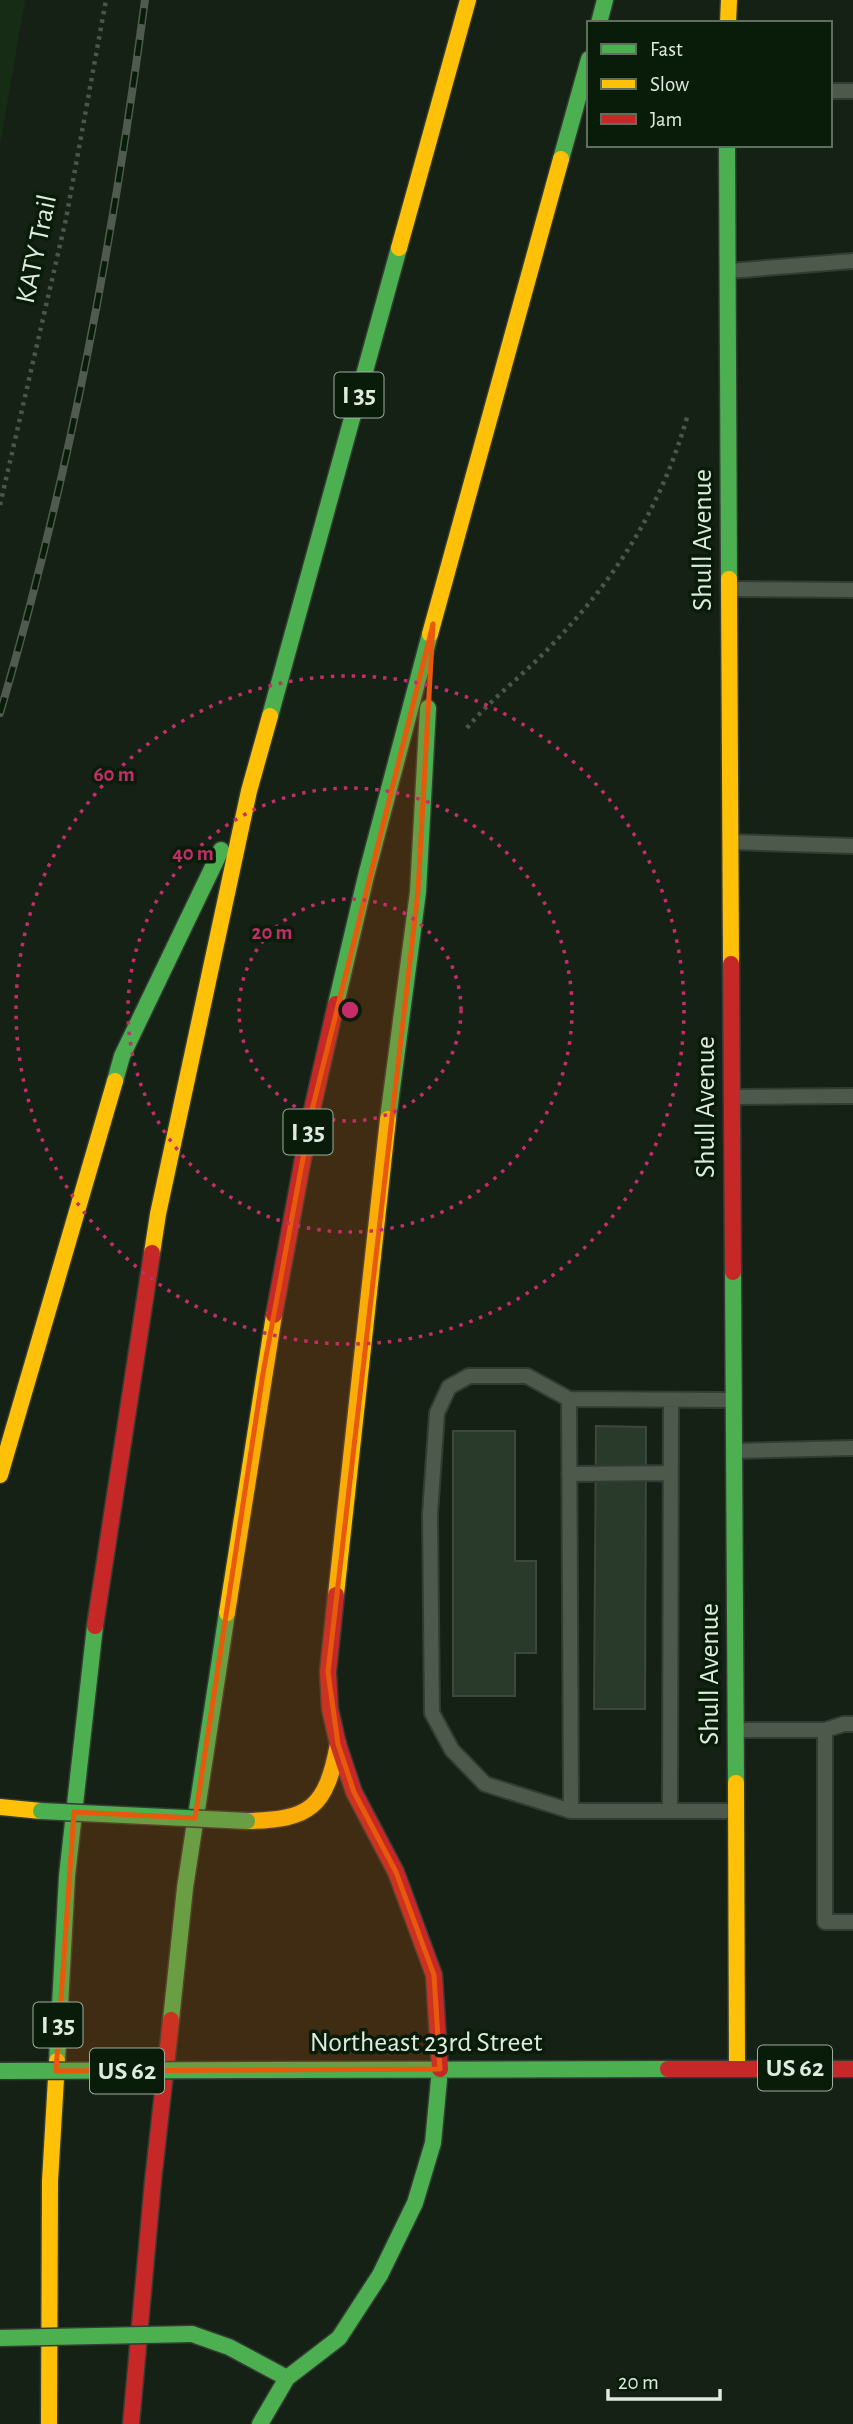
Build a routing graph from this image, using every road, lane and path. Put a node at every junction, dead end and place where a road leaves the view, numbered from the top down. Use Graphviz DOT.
graph roads {
  1 [pos="106,0"];
  2 [pos="468,0"];
  3 [pos="605,0"];
  4 [pos="729,0"];
  5 [pos="600,21"];
  6 [pos="728,21"];
  7 [pos="587,66"];
  8 [pos="832,91"];
  9 [pos="853,91"];
  10 [pos="727,147"];
  11 [pos="853,261"];
  12 [pos="727,271"];
  13 [pos="690,411"];
  14 [pos="0,505"];
  15 [pos="730,589"];
  16 [pos="853,590"];
  17 [pos="433,624"];
  18 [pos="461,735"];
  19 [pos="249,791"];
  20 [pos="731,841"];
  21 [pos="853,846"];
  22 [pos="853,1096"];
  23 [pos="733,1097"];
  24 [pos="569,1399"];
  25 [pos="671,1400"];
  26 [pos="734,1400"];
  27 [pos="853,1448"];
  28 [pos="735,1451"];
  29 [pos="671,1473"];
  30 [pos="569,1474"];
  31 [pos="0,1475"];
  32 [pos="853,1724"];
  33 [pos="736,1730"];
  34 [pos="825,1730"];
  35 [pos="338,1744"];
  36 [pos="0,1807"];
  37 [pos="571,1811"];
  38 [pos="670,1811"];
  39 [pos="737,1811"];
  40 [pos="853,1922"];
  41 [pos="440,2068"];
  42 [pos="737,2068"];
  43 [pos="853,2069"];
  44 [pos="0,2071"];
  45 [pos="0,2338"];
  46 [pos="287,2378"];
  47 [pos="49,2424"];
  48 [pos="131,2424"];
  49 [pos="260,2424"];
  1 -- 14 [label="path, KATY Trail"];
  2 -- 19 [label="main road, I 35"];
  3 -- 5 [label="main road"];
  4 -- 6 [label="main road"];
  7 -- 17 [label="main road, I 35"];
  8 -- 9 [label="lane"];
  10 -- 12 [label="main road, Shull Avenue"];
  11 -- 12 [label="lane"];
  12 -- 15 [label="main road, Shull Avenue"];
  13 -- 18 [label="path"];
  15 -- 16 [label="lane"];
  15 -- 20 [label="main road, Shull Avenue"];
  17 -- 35 [label="main road"];
  17 -- 48 [label="main road, I 35"];
  19 -- 31 [label="main road"];
  19 -- 47 [label="main road, I 35"];
  20 -- 21 [label="lane"];
  20 -- 23 [label="main road, Shull Avenue"];
  22 -- 23 [label="lane"];
  23 -- 26 [label="main road, Shull Avenue"];
  24 -- 25 [label="lane"];
  24 -- 30 [label="lane"];
  24 -- 37 [label="lane"];
  25 -- 26 [label="lane"];
  25 -- 29 [label="lane"];
  26 -- 28 [label="main road, Shull Avenue"];
  27 -- 28 [label="lane"];
  28 -- 33 [label="main road, Shull Avenue"];
  29 -- 30 [label="lane"];
  29 -- 38 [label="lane"];
  30 -- 37 [label="lane"];
  32 -- 34 [label="lane"];
  33 -- 34 [label="lane"];
  33 -- 39 [label="main road, Shull Avenue"];
  34 -- 40 [label="lane"];
  35 -- 36 [label="main road, bridge"];
  35 -- 41 [label="main road"];
  37 -- 38 [label="lane"];
  38 -- 39 [label="lane"];
  39 -- 42 [label="main road, Shull Avenue"];
  41 -- 42 [label="main road, Northeast 23rd Street / US 62"];
  41 -- 44 [label="main road, Northeast 23rd Street / US 62, bridge"];
  41 -- 46 [label="main road"];
  42 -- 43 [label="main road, Northeast 23rd Street / US 62"];
  45 -- 46 [label="main road, bridge"];
  46 -- 49 [label="main road"];
}
